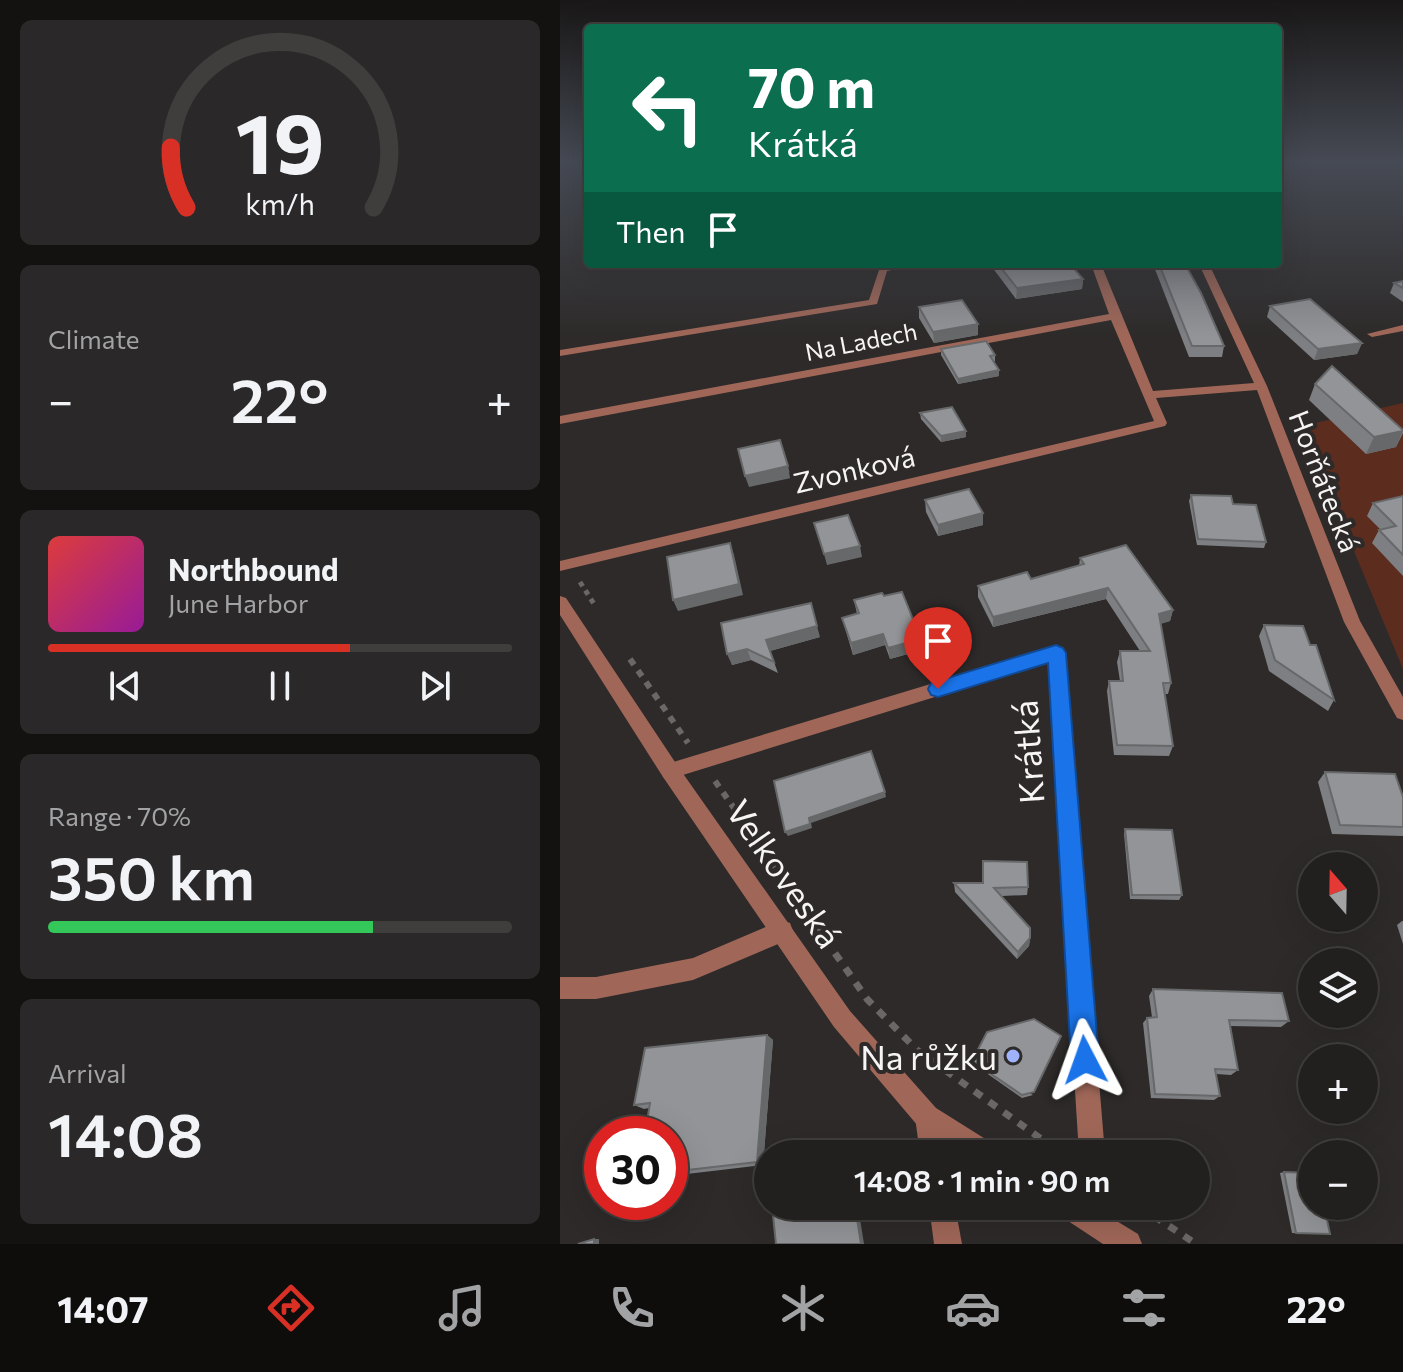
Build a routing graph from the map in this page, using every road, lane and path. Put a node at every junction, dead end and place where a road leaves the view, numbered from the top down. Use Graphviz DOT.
graph roads {
  1 [pos="889,268"];
  2 [pos="1097,268"];
  3 [pos="1206,268"];
  4 [pos="1115,316"];
  5 [pos="1403,328"];
  6 [pos="1372,334"];
  7 [pos="560,353"];
  8 [pos="1261,386"];
  9 [pos="1148,395"];
  10 [pos="560,420"];
  11 [pos="565,565"];
  12 [pos="560,602"];
  13 [pos="597,610"];
  14 [pos="622,647"];
  15 [pos="1403,713"];
  16 [pos="702,762"];
  17 [pos="670,771"];
  18 [pos="782,931"];
  19 [pos="560,988"];
  20 [pos="927,1117"];
  21 [pos="931,1140"];
  22 [pos="964,1140"];
  23 [pos="1042,1140"];
  24 [pos="1091,1140"];
  25 [pos="944,1220"];
  26 [pos="1092,1220"];
  27 [pos="1160,1220"];
  28 [pos="948,1244"];
  29 [pos="1128,1244"];
  30 [pos="1196,1244"];
  1 -- 7 [label="street, Na Ladech"];
  2 -- 4 [label="street"];
  3 -- 8 [label="street, Horňátecká"];
  4 -- 9 [label="street"];
  4 -- 10 [label="street, Na Ladech"];
  5 -- 6 [label="street"];
  8 -- 9 [label="street"];
  8 -- 15 [label="street, Horňátecká"];
  9 -- 11 [label="street, Zvonková"];
  11 -- 13 [label="path"];
  12 -- 17 [label="street, Velkoveská"];
  14 -- 16 [label="path"];
  16 -- 17 [label="street, Krátká"];
  16 -- 23 [label="path"];
  16 -- 24 [label="street, Krátká"];
  17 -- 18 [label="street, Velkoveská"];
  18 -- 19 [label="street"];
  18 -- 20 [label="street, Velkoveská"];
  20 -- 21 [label="street"];
  20 -- 22 [label="street, Velkoveská"];
  25 -- 28 [label="street"];
  26 -- 29 [label="street"];
  27 -- 30 [label="path"];
}
